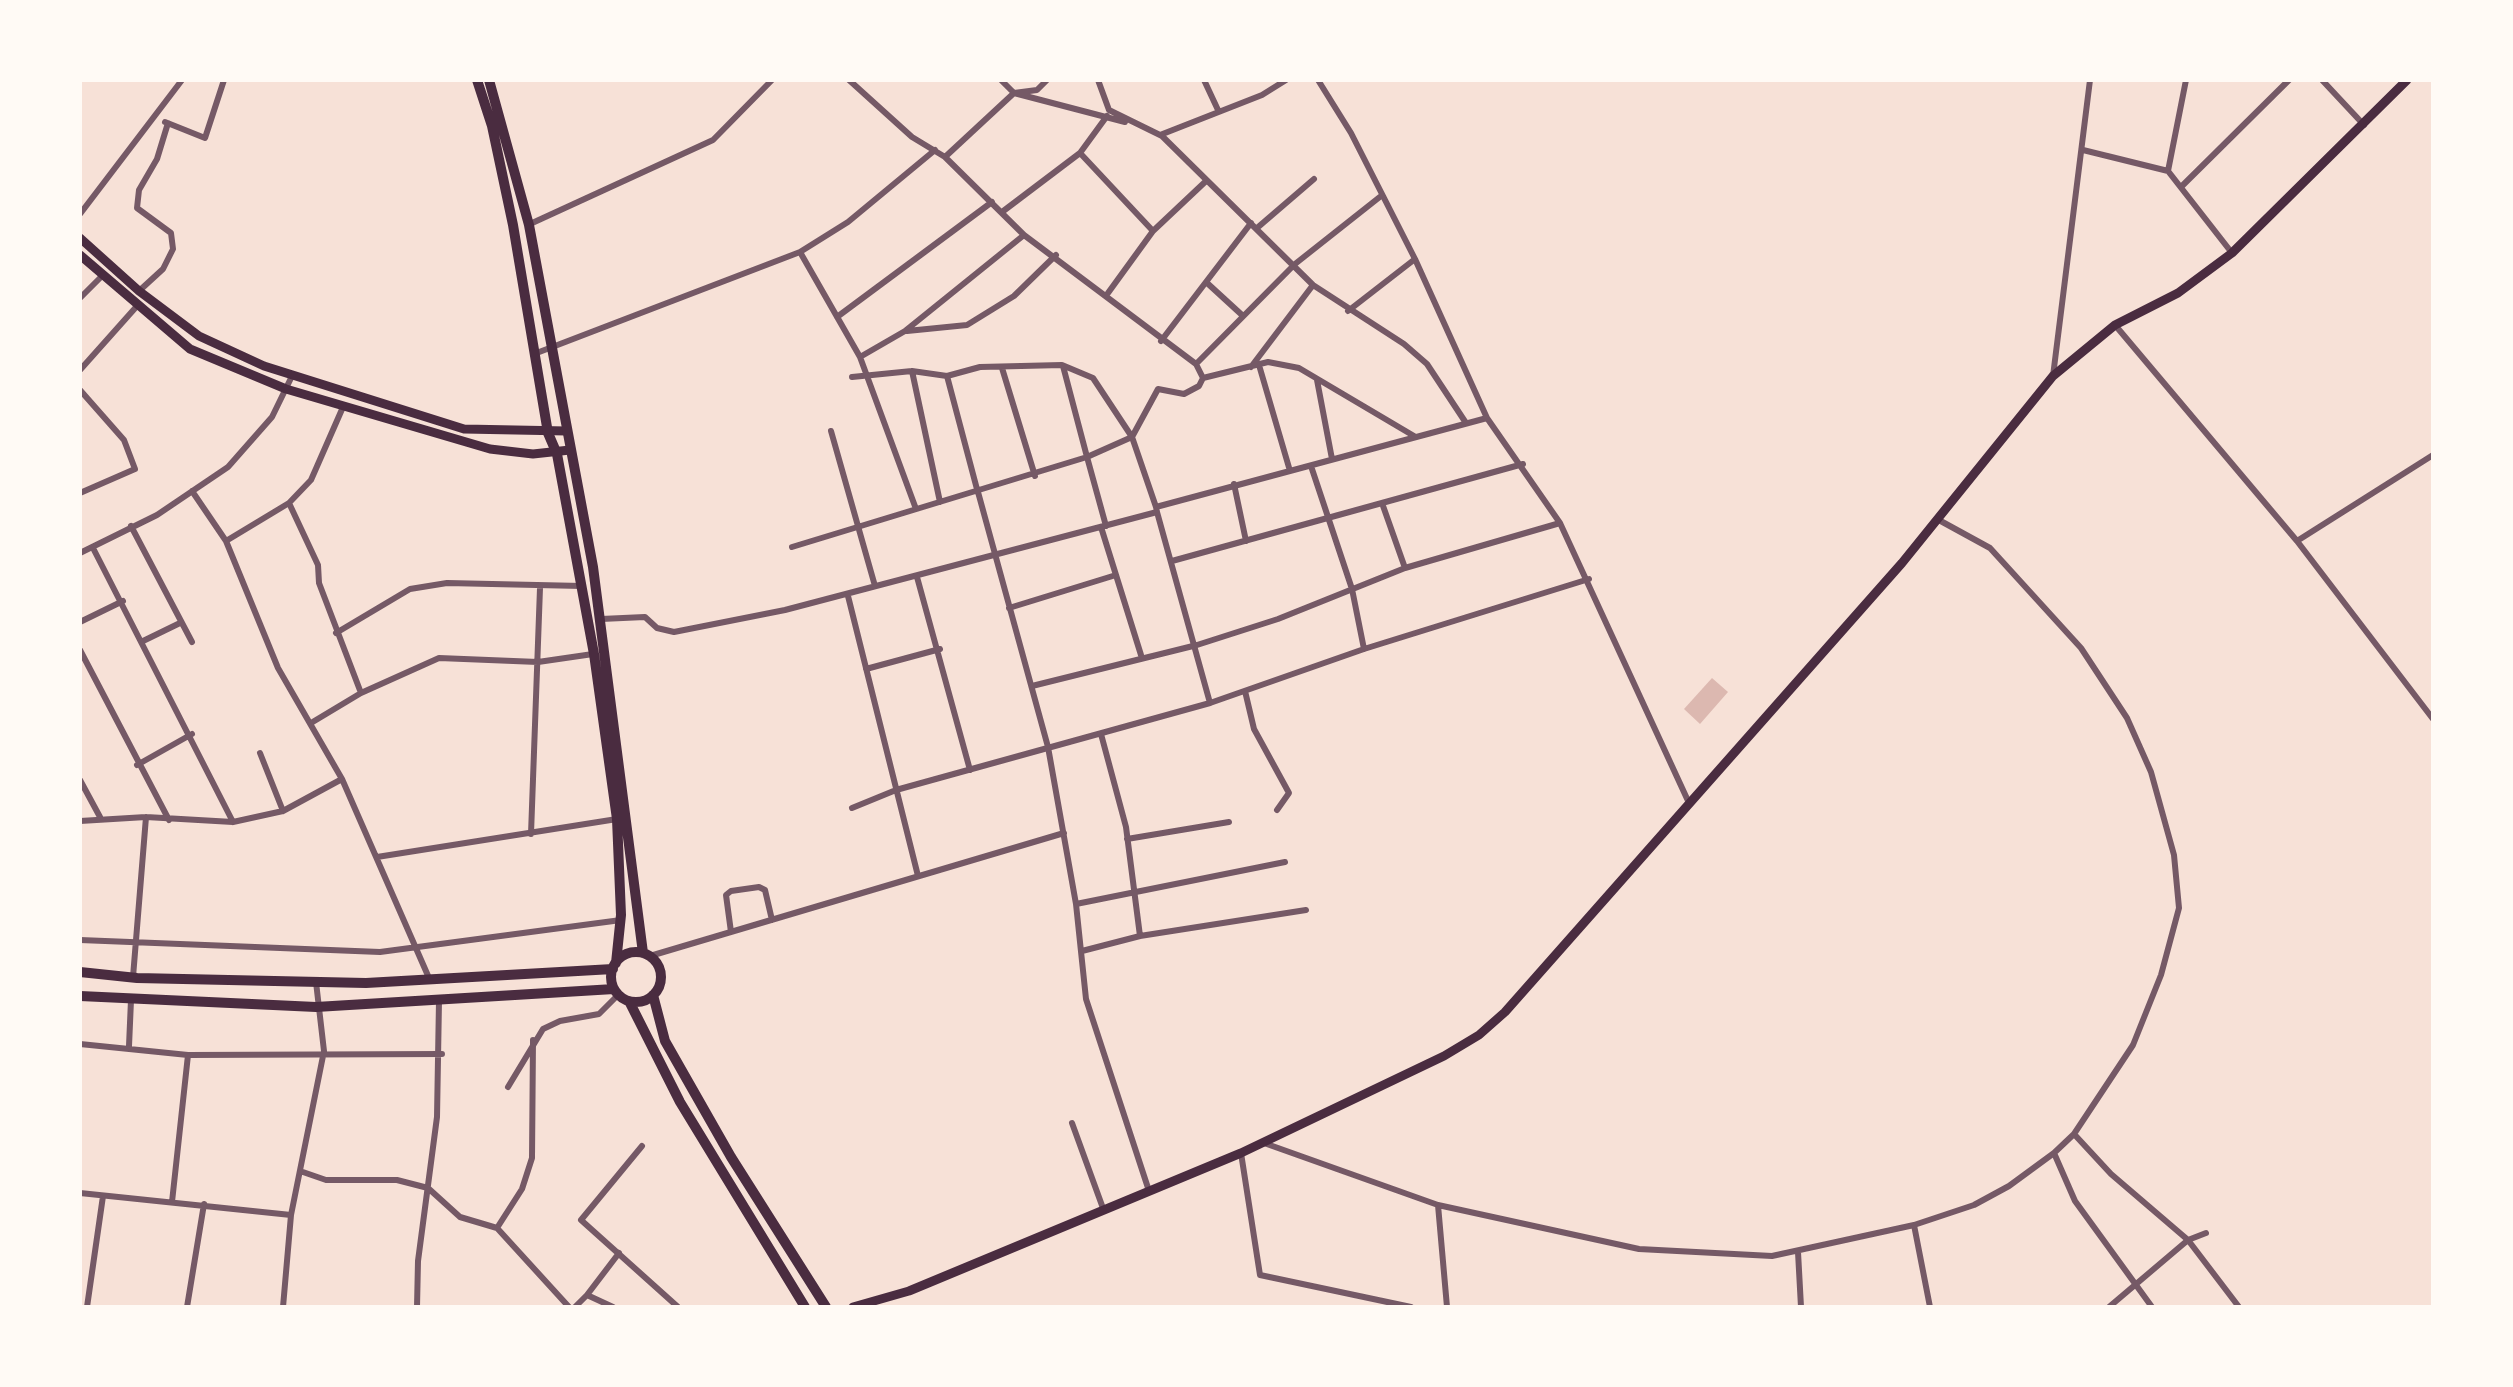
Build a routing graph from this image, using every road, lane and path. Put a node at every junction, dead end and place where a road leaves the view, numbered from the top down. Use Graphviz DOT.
graph roads {
  1 [pos="182,80"];
  2 [pos="224,80"];
  3 [pos="477,80"];
  4 [pos="489,80"];
  5 [pos="772,80"];
  6 [pos="849,80"];
  7 [pos="1001,80"];
  8 [pos="1047,80"];
  9 [pos="1098,80"];
  10 [pos="1204,80"];
  11 [pos="1286,80"];
  12 [pos="1318,80"];
  13 [pos="2090,80"];
  14 [pos="2186,80"];
  15 [pos="2288,80"];
  16 [pos="2322,80"];
  17 [pos="2407,80"];
  18 [pos="1014,94"];
  19 [pos="1218,110"];
  20 [pos="1107,116"];
  21 [pos="156,118"];
  22 [pos="168,123"];
  23 [pos="2364,125"];
  24 [pos="1162,136"];
  25 [pos="934,150"];
  26 [pos="2083,150"];
  27 [pos="1080,153"];
  28 [pos="945,158"];
  29 [pos="2168,171"];
  30 [pos="1314,179"];
  31 [pos="1205,182"];
  32 [pos="2182,186"];
  33 [pos="1382,196"];
  34 [pos="992,202"];
  35 [pos="1002,212"];
  36 [pos="80,214"];
  37 [pos="528,225"];
  38 [pos="1254,225"];
  39 [pos="1153,231"];
  40 [pos="1024,235"];
  41 [pos="80,238"];
  42 [pos="800,252"];
  43 [pos="2232,253"];
  44 [pos="80,255"];
  45 [pos="1056,255"];
  46 [pos="1415,260"];
  47 [pos="1294,264"];
  48 [pos="102,276"];
  49 [pos="1206,282"];
  50 [pos="1313,284"];
  51 [pos="138,291"];
  52 [pos="1108,294"];
  53 [pos="80,298"];
  54 [pos="138,306"];
  55 [pos="1348,312"];
  56 [pos="1242,315"];
  57 [pos="837,317"];
  58 [pos="2115,325"];
  59 [pos="905,331"];
  60 [pos="1160,341"];
  61 [pos="552,348"];
  62 [pos="533,354"];
  63 [pos="860,357"];
  64 [pos="1062,364"];
  65 [pos="1196,364"];
  66 [pos="1259,364"];
  67 [pos="1002,368"];
  68 [pos="80,370"];
  69 [pos="1249,370"];
  70 [pos="912,371"];
  71 [pos="292,376"];
  72 [pos="947,376"];
  73 [pos="2052,376"];
  74 [pos="852,377"];
  75 [pos="868,378"];
  76 [pos="1203,378"];
  77 [pos="1317,378"];
  78 [pos="80,390"];
  79 [pos="286,390"];
  80 [pos="343,407"];
  81 [pos="1487,418"];
  82 [pos="1466,423"];
  83 [pos="831,430"];
  84 [pos="567,431"];
  85 [pos="548,433"];
  86 [pos="1414,436"];
  87 [pos="1132,437"];
  88 [pos="570,450"];
  89 [pos="557,454"];
  90 [pos="2433,456"];
  91 [pos="1088,457"];
  92 [pos="1332,459"];
  93 [pos="1523,464"];
  94 [pos="1312,466"];
  95 [pos="1290,471"];
  96 [pos="1034,476"];
  97 [pos="1234,484"];
  98 [pos="192,491"];
  99 [pos="978,492"];
  100 [pos="80,493"];
  101 [pos="940,502"];
  102 [pos="289,503"];
  103 [pos="1382,503"];
  104 [pos="916,509"];
  105 [pos="1156,510"];
  106 [pos="1329,516"];
  107 [pos="1936,518"];
  108 [pos="1560,523"];
  109 [pos="131,526"];
  110 [pos="858,526"];
  111 [pos="1103,527"];
  112 [pos="226,541"];
  113 [pos="1246,541"];
  114 [pos="2297,541"];
  115 [pos="93,548"];
  116 [pos="792,548"];
  117 [pos="80,553"];
  118 [pos="996,554"];
  119 [pos="1172,562"];
  120 [pos="1405,568"];
  121 [pos="1116,575"];
  122 [pos="917,577"];
  123 [pos="1589,579"];
  124 [pos="583,586"];
  125 [pos="876,586"];
  126 [pos="540,588"];
  127 [pos="1352,589"];
  128 [pos="848,596"];
  129 [pos="123,601"];
  130 [pos="1009,608"];
  131 [pos="600,619"];
  132 [pos="80,622"];
  133 [pos="180,623"];
  134 [pos="336,633"];
  135 [pos="141,642"];
  136 [pos="192,642"];
  137 [pos="1197,645"];
  138 [pos="940,649"];
  139 [pos="1364,649"];
  140 [pos="80,650"];
  141 [pos="594,654"];
  142 [pos="1141,656"];
  143 [pos="538,662"];
  144 [pos="866,669"];
  145 [pos="1032,686"];
  146 [pos="1245,691"];
  147 [pos="360,693"];
  148 [pos="1210,704"];
  149 [pos="2433,719"];
  150 [pos="310,724"];
  151 [pos="192,734"];
  152 [pos="1101,734"];
  153 [pos="1048,747"];
  154 [pos="260,752"];
  155 [pos="137,766"];
  156 [pos="970,770"];
  157 [pos="80,780"];
  158 [pos="342,780"];
  159 [pos="896,790"];
  160 [pos="1690,803"];
  161 [pos="852,808"];
  162 [pos="1276,810"];
  163 [pos="284,812"];
  164 [pos="146,817"];
  165 [pos="100,818"];
  166 [pos="169,820"];
  167 [pos="618,820"];
  168 [pos="80,821"];
  169 [pos="232,822"];
  170 [pos="1229,822"];
  171 [pos="1064,833"];
  172 [pos="531,834"];
  173 [pos="1127,839"];
  174 [pos="378,856"];
  175 [pos="1285,862"];
  176 [pos="918,876"];
  177 [pos="1135,894"];
  178 [pos="1076,904"];
  179 [pos="1306,910"];
  180 [pos="621,920"];
  181 [pos="772,920"];
  182 [pos="731,932"];
  183 [pos="1140,936"];
  184 [pos="80,940"];
  185 [pos="136,944"];
  186 [pos="415,946"];
  187 [pos="1082,950"];
  188 [pos="647,955"];
  189 [pos="614,966"];
  190 [pos="80,972"];
  191 [pos="133,978"];
  192 [pos="430,980"];
  193 [pos="316,982"];
  194 [pos="620,995"];
  195 [pos="80,996"];
  196 [pos="654,996"];
  197 [pos="131,1000"];
  198 [pos="440,1001"];
  199 [pos="316,1007"];
  200 [pos="533,1040"];
  201 [pos="80,1044"];
  202 [pos="129,1046"];
  203 [pos="324,1051"];
  204 [pos="442,1054"];
  205 [pos="188,1055"];
  206 [pos="508,1087"];
  207 [pos="1072,1123"];
  208 [pos="2074,1134"];
  209 [pos="1264,1144"];
  210 [pos="642,1146"];
  211 [pos="1242,1153"];
  212 [pos="2054,1153"];
  213 [pos="300,1172"];
  214 [pos="428,1188"];
  215 [pos="1148,1192"];
  216 [pos="80,1193"];
  217 [pos="103,1196"];
  218 [pos="172,1202"];
  219 [pos="204,1204"];
  220 [pos="1438,1205"];
  221 [pos="1104,1211"];
  222 [pos="291,1215"];
  223 [pos="1914,1226"];
  224 [pos="497,1228"];
  225 [pos="2206,1233"];
  226 [pos="2188,1240"];
  227 [pos="619,1252"];
  228 [pos="1798,1252"];
  229 [pos="2138,1284"];
  230 [pos="909,1291"];
  231 [pos="579,1304"];
  232 [pos="86,1307"];
  233 [pos="187,1307"];
  234 [pos="282,1307"];
  235 [pos="417,1307"];
  236 [pos="613,1307"];
  237 [pos="678,1307"];
  238 [pos="806,1307"];
  239 [pos="826,1307"];
  240 [pos="852,1307"];
  241 [pos="881,1307"];
  242 [pos="1411,1307"];
  243 [pos="1447,1307"];
  244 [pos="1801,1307"];
  245 [pos="1930,1307"];
  246 [pos="2109,1307"];
  247 [pos="2152,1307"];
  248 [pos="2239,1307"];
  1 -- 21 [label="street"];
  2 -- 22 [label="street"];
  3 -- 62 [label="main road"];
  4 -- 37 [label="main road"];
  5 -- 37 [label="street"];
  6 -- 25 [label="street"];
  7 -- 18 [label="street"];
  8 -- 18 [label="street"];
  9 -- 24 [label="street"];
  10 -- 19 [label="street"];
  11 -- 19 [label="street"];
  12 -- 33 [label="street"];
  13 -- 26 [label="street"];
  14 -- 29 [label="street"];
  15 -- 32 [label="street"];
  16 -- 23 [label="street"];
  17 -- 23 [label="main road"];
  18 -- 20 [label="street"];
  18 -- 28 [label="street"];
  19 -- 24 [label="street"];
  20 -- 24 [label="street"];
  20 -- 27 [label="street"];
  21 -- 22 [label="street"];
  21 -- 36 [label="street"];
  22 -- 51 [label="street"];
  23 -- 43 [label="main road"];
  24 -- 31 [label="street"];
  25 -- 28 [label="street"];
  25 -- 42 [label="street"];
  26 -- 29 [label="street"];
  26 -- 73 [label="street"];
  27 -- 35 [label="street"];
  27 -- 39 [label="street"];
  28 -- 34 [label="street"];
  29 -- 32 [label="street"];
  30 -- 38 [label="street"];
  31 -- 38 [label="street"];
  31 -- 39 [label="street"];
  32 -- 43 [label="street"];
  33 -- 46 [label="street"];
  33 -- 47 [label="street"];
  34 -- 35 [label="street"];
  34 -- 57 [label="street"];
  35 -- 40 [label="street"];
  37 -- 61 [label="main road"];
  38 -- 47 [label="street"];
  38 -- 49 [label="street"];
  39 -- 52 [label="street"];
  40 -- 45 [label="street"];
  40 -- 59 [label="street"];
  41 -- 51 [label="main road"];
  42 -- 57 [label="street"];
  42 -- 61 [label="street"];
  43 -- 58 [label="main road"];
  44 -- 48 [label="main road"];
  45 -- 52 [label="street"];
  45 -- 59 [label="street"];
  46 -- 55 [label="street"];
  46 -- 81 [label="street"];
  47 -- 50 [label="street"];
  47 -- 56 [label="street"];
  48 -- 53 [label="street"];
  48 -- 54 [label="main road"];
  49 -- 56 [label="street"];
  49 -- 60 [label="street"];
  50 -- 55 [label="street"];
  50 -- 69 [label="street"];
  51 -- 71 [label="main road"];
  52 -- 60 [label="street"];
  54 -- 68 [label="street"];
  54 -- 79 [label="main road"];
  55 -- 82 [label="street"];
  56 -- 65 [label="street"];
  57 -- 63 [label="street"];
  58 -- 73 [label="main road"];
  58 -- 114 [label="street"];
  59 -- 63 [label="street"];
  60 -- 65 [label="street"];
  61 -- 62 [label="street"];
  61 -- 84 [label="main road"];
  62 -- 85 [label="main road"];
  63 -- 75 [label="street"];
  64 -- 67 [label="street"];
  64 -- 87 [label="street"];
  64 -- 91 [label="street"];
  65 -- 76 [label="street"];
  66 -- 69 [label="street"];
  66 -- 77 [label="street"];
  66 -- 95 [label="street"];
  67 -- 72 [label="street"];
  67 -- 96 [label="street"];
  69 -- 76 [label="street"];
  70 -- 72 [label="street"];
  70 -- 75 [label="street"];
  70 -- 101 [label="street"];
  71 -- 79 [label="street"];
  71 -- 85 [label="main road"];
  72 -- 99 [label="street"];
  73 -- 107 [label="main road"];
  74 -- 75 [label="street"];
  75 -- 104 [label="street"];
  76 -- 87 [label="street"];
  77 -- 86 [label="street"];
  77 -- 92 [label="street"];
  78 -- 100 [label="street"];
  79 -- 80 [label="main road"];
  79 -- 98 [label="street"];
  80 -- 89 [label="main road"];
  80 -- 102 [label="street"];
  81 -- 82 [label="street"];
  81 -- 93 [label="street"];
  82 -- 86 [label="street"];
  83 -- 110 [label="street"];
  84 -- 85 [label="main road"];
  84 -- 88 [label="main road"];
  85 -- 89 [label="main road"];
  86 -- 92 [label="street"];
  87 -- 91 [label="street"];
  87 -- 105 [label="street"];
  88 -- 89 [label="main road"];
  88 -- 131 [label="main road"];
  89 -- 124 [label="main road"];
  90 -- 114 [label="street"];
  91 -- 96 [label="street"];
  91 -- 111 [label="street"];
  92 -- 94 [label="street"];
  93 -- 103 [label="street"];
  93 -- 108 [label="street"];
  94 -- 95 [label="street"];
  94 -- 106 [label="street"];
  95 -- 97 [label="street"];
  96 -- 99 [label="street"];
  97 -- 105 [label="street"];
  97 -- 113 [label="street"];
  98 -- 109 [label="street"];
  98 -- 112 [label="street"];
  99 -- 101 [label="street"];
  99 -- 118 [label="street"];
  101 -- 104 [label="street"];
  102 -- 112 [label="street"];
  102 -- 134 [label="street"];
  103 -- 106 [label="street"];
  103 -- 120 [label="street"];
  104 -- 110 [label="street"];
  105 -- 111 [label="street"];
  105 -- 119 [label="street"];
  106 -- 113 [label="street"];
  106 -- 127 [label="street"];
  107 -- 160 [label="main road"];
  107 -- 208 [label="street"];
  108 -- 120 [label="street"];
  108 -- 123 [label="street"];
  109 -- 115 [label="street"];
  109 -- 133 [label="street"];
  110 -- 116 [label="street"];
  110 -- 125 [label="street"];
  111 -- 118 [label="street"];
  111 -- 121 [label="street"];
  112 -- 150 [label="street"];
  113 -- 119 [label="street"];
  114 -- 149 [label="street"];
  115 -- 117 [label="street"];
  115 -- 129 [label="street"];
  118 -- 122 [label="street"];
  118 -- 130 [label="street"];
  119 -- 137 [label="street"];
  120 -- 127 [label="street"];
  121 -- 130 [label="street"];
  121 -- 142 [label="street"];
  122 -- 125 [label="street"];
  122 -- 138 [label="street"];
  123 -- 139 [label="street"];
  123 -- 160 [label="street"];
  124 -- 126 [label="street"];
  124 -- 141 [label="main road"];
  125 -- 128 [label="street"];
  126 -- 134 [label="street"];
  126 -- 143 [label="street"];
  127 -- 137 [label="street"];
  127 -- 139 [label="street"];
  128 -- 131 [label="street"];
  128 -- 144 [label="street"];
  129 -- 132 [label="street"];
  129 -- 135 [label="street"];
  130 -- 145 [label="street"];
  131 -- 188 [label="main road"];
  133 -- 135 [label="street"];
  133 -- 136 [label="street"];
  134 -- 147 [label="street"];
  135 -- 151 [label="street"];
  137 -- 142 [label="street"];
  137 -- 148 [label="street"];
  138 -- 144 [label="street"];
  138 -- 156 [label="street"];
  139 -- 146 [label="street"];
  140 -- 155 [label="street"];
  141 -- 143 [label="street"];
  141 -- 167 [label="main road"];
  142 -- 145 [label="street"];
  143 -- 147 [label="street"];
  143 -- 172 [label="street"];
  144 -- 159 [label="street"];
  145 -- 153 [label="street"];
  146 -- 148 [label="street"];
  146 -- 162 [label="street"];
  147 -- 150 [label="street"];
  148 -- 152 [label="street"];
  150 -- 158 [label="street"];
  151 -- 155 [label="street"];
  151 -- 169 [label="street"];
  152 -- 153 [label="street"];
  152 -- 173 [label="street"];
  153 -- 156 [label="street"];
  153 -- 171 [label="street"];
  154 -- 163 [label="street"];
  155 -- 166 [label="street"];
  156 -- 159 [label="street"];
  157 -- 165 [label="street"];
  158 -- 163 [label="street"];
  158 -- 174 [label="street"];
  159 -- 161 [label="street"];
  159 -- 176 [label="street"];
  160 -- 209 [label="main road"];
  163 -- 169 [label="street"];
  164 -- 165 [label="street"];
  164 -- 166 [label="street"];
  164 -- 185 [label="street"];
  165 -- 168 [label="street"];
  166 -- 169 [label="street"];
  167 -- 172 [label="street"];
  167 -- 180 [label="main road"];
  170 -- 173 [label="street"];
  171 -- 176 [label="street"];
  171 -- 178 [label="street"];
  172 -- 174 [label="street"];
  173 -- 177 [label="street"];
  174 -- 186 [label="street"];
  175 -- 177 [label="street"];
  176 -- 181 [label="street"];
  177 -- 178 [label="street"];
  177 -- 183 [label="street"];
  178 -- 187 [label="street"];
  179 -- 183 [label="street"];
  180 -- 186 [label="street"];
  180 -- 189 [label="main road"];
  181 -- 182 [label="street"];
  181 -- 182 [label="street"];
  182 -- 188 [label="street"];
  183 -- 187 [label="street"];
  184 -- 185 [label="street"];
  185 -- 186 [label="street"];
  185 -- 191 [label="street"];
  186 -- 192 [label="street"];
  187 -- 215 [label="street"];
  188 -- 189 [label="main road"];
  188 -- 196 [label="main road"];
  189 -- 192 [label="main road"];
  189 -- 194 [label="main road"];
  190 -- 191 [label="main road"];
  191 -- 193 [label="main road"];
  192 -- 193 [label="main road"];
  193 -- 199 [label="street"];
  194 -- 196 [label="main road"];
  194 -- 198 [label="main road"];
  194 -- 200 [label="street"];
  194 -- 238 [label="main road"];
  195 -- 197 [label="main road"];
  196 -- 239 [label="main road"];
  197 -- 199 [label="main road"];
  197 -- 202 [label="street"];
  198 -- 199 [label="main road"];
  198 -- 204 [label="street"];
  199 -- 203 [label="street"];
  200 -- 206 [label="street"];
  200 -- 224 [label="street"];
  201 -- 202 [label="street"];
  202 -- 205 [label="street"];
  203 -- 204 [label="street"];
  203 -- 205 [label="street"];
  203 -- 213 [label="street"];
  204 -- 214 [label="street"];
  205 -- 218 [label="street"];
  207 -- 221 [label="street"];
  208 -- 212 [label="street"];
  208 -- 226 [label="street"];
  209 -- 211 [label="main road"];
  209 -- 220 [label="street"];
  210 -- 227 [label="street"];
  211 -- 215 [label="main road"];
  211 -- 242 [label="street"];
  212 -- 223 [label="street"];
  212 -- 229 [label="street"];
  213 -- 214 [label="street"];
  213 -- 222 [label="street"];
  214 -- 224 [label="street"];
  214 -- 235 [label="street"];
  215 -- 221 [label="main road"];
  216 -- 217 [label="street"];
  217 -- 218 [label="street"];
  217 -- 232 [label="street"];
  218 -- 219 [label="street"];
  219 -- 222 [label="street"];
  219 -- 233 [label="street"];
  220 -- 228 [label="street"];
  220 -- 243 [label="street"];
  221 -- 230 [label="main road"];
  222 -- 234 [label="street"];
  223 -- 228 [label="street"];
  223 -- 245 [label="street"];
  224 -- 231 [label="street"];
  225 -- 226 [label="street"];
  226 -- 229 [label="street"];
  226 -- 248 [label="street"];
  227 -- 231 [label="street"];
  227 -- 237 [label="street"];
  228 -- 244 [label="street"];
  229 -- 246 [label="street"];
  229 -- 247 [label="street"];
  230 -- 240 [label="main road"];
  230 -- 241 [label="main road"];
  231 -- 236 [label="street"];
}
